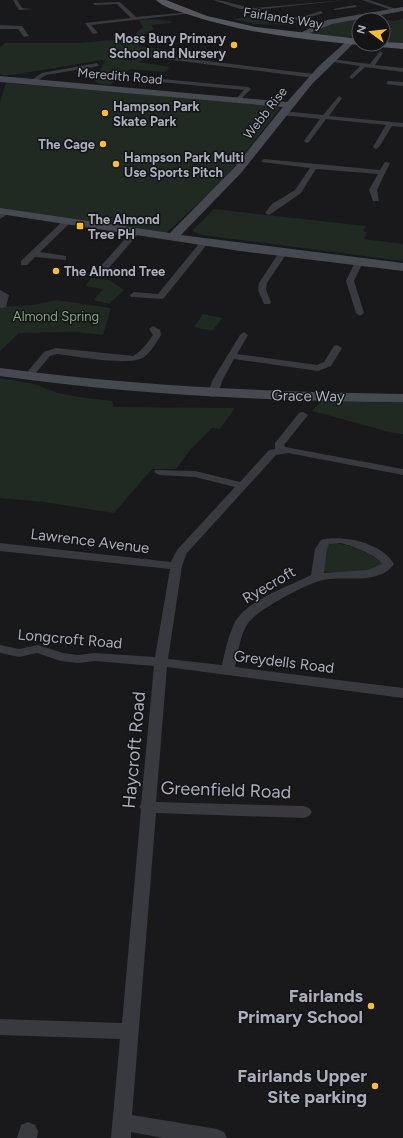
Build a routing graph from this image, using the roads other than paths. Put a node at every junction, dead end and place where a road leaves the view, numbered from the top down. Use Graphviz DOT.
graph roads {
  1 [pos="14,0"];
  2 [pos="160,0"];
  3 [pos="215,0"];
  4 [pos="238,0"];
  5 [pos="344,0"];
  6 [pos="364,0"];
  7 [pos="222,2"];
  8 [pos="328,2"];
  9 [pos="95,4"];
  10 [pos="355,6"];
  11 [pos="341,8"];
  12 [pos="30,9"];
  13 [pos="335,9"];
  14 [pos="400,10"];
  15 [pos="321,12"];
  16 [pos="191,13"];
  17 [pos="305,17"];
  18 [pos="288,18"];
  19 [pos="135,19"];
  20 [pos="330,22"];
  21 [pos="0,27"];
  22 [pos="95,33"];
  23 [pos="300,35"];
  24 [pos="26,36"];
  25 [pos="351,41"];
  26 [pos="351,45"];
  27 [pos="403,46"];
  28 [pos="391,48"];
  29 [pos="379,52"];
  30 [pos="151,56"];
  31 [pos="330,61"];
  32 [pos="97,65"];
  33 [pos="364,65"];
  34 [pos="372,66"];
  35 [pos="403,70"];
  36 [pos="314,76"];
  37 [pos="352,77"];
  38 [pos="0,79"];
  39 [pos="140,79"];
  40 [pos="33,81"];
  41 [pos="388,83"];
  42 [pos="403,84"];
  43 [pos="339,98"];
  44 [pos="238,100"];
  45 [pos="289,105"];
  46 [pos="282,113"];
  47 [pos="324,117"];
  48 [pos="403,117"];
  49 [pos="390,124"];
  50 [pos="401,124"];
  51 [pos="307,141"];
  52 [pos="376,146"];
  53 [pos="264,161"];
  54 [pos="387,163"];
  55 [pos="316,167"];
  56 [pos="382,172"];
  57 [pos="376,199"];
  58 [pos="269,213"];
  59 [pos="2,214"];
  60 [pos="68,221"];
  61 [pos="136,232"];
  62 [pos="172,237"];
  63 [pos="205,242"];
  64 [pos="283,253"];
  65 [pos="33,254"];
  66 [pos="63,258"];
  67 [pos="359,262"];
  68 [pos="24,263"];
  69 [pos="403,267"];
  70 [pos="104,268"];
  71 [pos="0,293"];
  72 [pos="134,295"];
  73 [pos="267,302"];
  74 [pos="5,305"];
  75 [pos="360,313"];
  76 [pos="153,329"];
  77 [pos="244,335"];
  78 [pos="337,348"];
  79 [pos="231,356"];
  80 [pos="0,372"];
  81 [pos="28,377"];
  82 [pos="213,394"];
  83 [pos="403,398"];
  84 [pos="303,415"];
  85 [pos="280,449"];
  86 [pos="159,472"];
  87 [pos="403,472"];
  88 [pos="243,486"];
  89 [pos="0,547"];
  90 [pos="176,566"];
  91 [pos="317,577"];
  92 [pos="0,649"];
  93 [pos="161,662"];
  94 [pos="227,670"];
  95 [pos="403,693"];
  96 [pos="147,807"];
  97 [pos="304,812"];
  98 [pos="0,1027"];
  99 [pos="129,1031"];
  100 [pos="121,1130"];
  101 [pos="217,1138"];
  1 -- 12 [label="street"];
  2 -- 16 [label="main road, Fairlands Way"];
  3 -- 7 [label="street"];
  4 -- 7 [label="street"];
  5 -- 8 [label="street"];
  6 -- 14 [label="street"];
  7 -- 8 [label="street"];
  8 -- 11 [label="street"];
  9 -- 19 [label="street"];
  10 -- 11 [label="street"];
  11 -- 13 [label="street"];
  14 -- 20 [label="street"];
  15 -- 17 [label="street"];
  16 -- 19 [label="street"];
  16 -- 23 [label="main road, Fairlands Way"];
  17 -- 18 [label="street"];
  17 -- 20 [label="street"];
  19 -- 22 [label="street"];
  20 -- 23 [label="street"];
  21 -- 24 [label="street"];
  23 -- 25 [label="main road, Fairlands Way"];
  26 -- 31 [label="street, Webb Rise"];
  27 -- 28 [label="main road"];
  29 -- 34 [label="street"];
  30 -- 36 [label="street, Webb Rise"];
  31 -- 33 [label="street"];
  31 -- 36 [label="street, Webb Rise"];
  32 -- 40 [label="street"];
  33 -- 34 [label="street"];
  33 -- 37 [label="street"];
  34 -- 35 [label="street"];
  36 -- 45 [label="street, Webb Rise"];
  38 -- 40 [label="street, Meredith Road"];
  39 -- 44 [label="street, Meredith Road"];
  40 -- 44 [label="street, Meredith Road"];
  41 -- 42 [label="street"];
  43 -- 47 [label="street"];
  44 -- 45 [label="street, Meredith Road"];
  45 -- 46 [label="street, Webb Rise"];
  46 -- 47 [label="street"];
  46 -- 62 [label="street, Webb Rise"];
  47 -- 49 [label="street"];
  47 -- 51 [label="street"];
  48 -- 50 [label="street"];
  49 -- 50 [label="street"];
  49 -- 52 [label="street"];
  53 -- 55 [label="street"];
  54 -- 56 [label="street"];
  55 -- 56 [label="street"];
  55 -- 58 [label="street"];
  56 -- 57 [label="street"];
  59 -- 60 [label="street"];
  60 -- 61 [label="street"];
  60 -- 65 [label="street"];
  61 -- 62 [label="street"];
  61 -- 70 [label="street"];
  62 -- 63 [label="street"];
  63 -- 64 [label="street"];
  63 -- 72 [label="street"];
  64 -- 67 [label="street"];
  64 -- 73 [label="street"];
  65 -- 66 [label="street"];
  65 -- 68 [label="street"];
  67 -- 69 [label="street"];
  67 -- 75 [label="street"];
  71 -- 74 [label="street"];
  76 -- 81 [label="street"];
  77 -- 79 [label="street"];
  78 -- 79 [label="street, Grace Way"];
  79 -- 82 [label="street"];
  80 -- 81 [label="street, Grace Way"];
  81 -- 82 [label="street, Grace Way"];
  82 -- 83 [label="street, Grace Way"];
  84 -- 85 [label="street, Haycroft Road"];
  85 -- 87 [label="street"];
  85 -- 88 [label="street, Haycroft Road"];
  86 -- 88 [label="street"];
  88 -- 90 [label="street, Haycroft Road"];
  89 -- 90 [label="street, Lawrence Avenue"];
  90 -- 93 [label="street, Haycroft Road"];
  91 -- 91 [label="street, Ryecroft"];
  91 -- 94 [label="street, Ryecroft"];
  92 -- 93 [label="street, Longcroft Road"];
  93 -- 94 [label="street, Greydells Road"];
  93 -- 96 [label="street, Haycroft Road"];
  94 -- 95 [label="street, Greydells Road"];
  96 -- 97 [label="street, Greenfield Road"];
  96 -- 99 [label="street, Haycroft Road"];
  98 -- 99 [label="street"];
  99 -- 100 [label="street, Haycroft Road"];
  100 -- 101 [label="street"];
}
